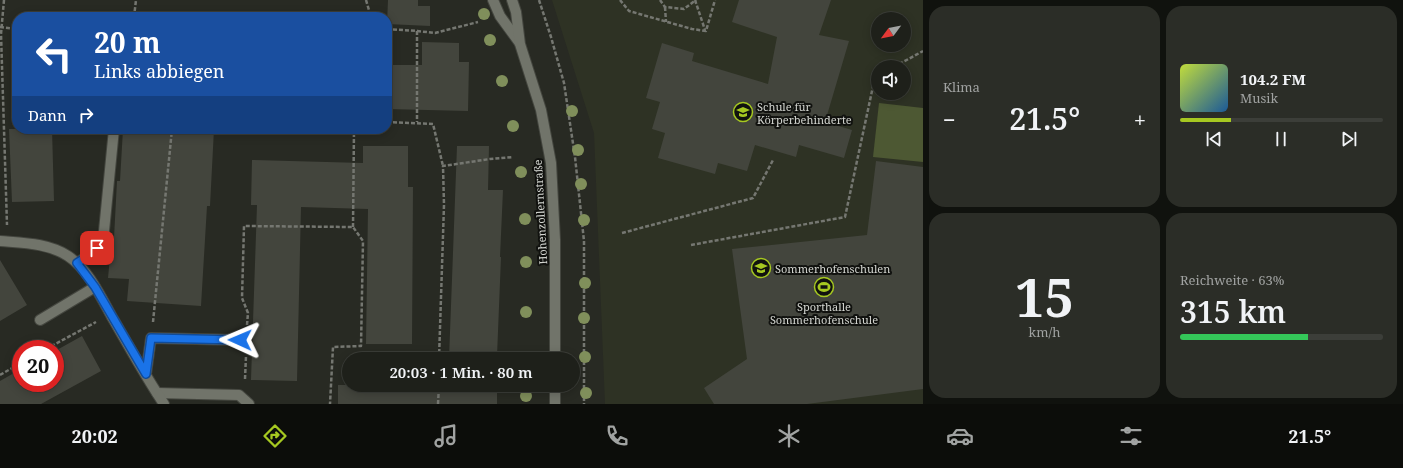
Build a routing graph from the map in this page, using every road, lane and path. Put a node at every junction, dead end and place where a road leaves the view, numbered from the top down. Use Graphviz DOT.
graph roads {
  1 [pos="4,0"];
  2 [pos="136,0"];
  3 [pos="366,0"];
  4 [pos="493,0"];
  5 [pos="512,0"];
  6 [pos="539,0"];
  7 [pos="620,0"];
  8 [pos="660,0"];
  9 [pos="695,0"];
  10 [pos="715,0"];
  11 [pos="665,7"];
  12 [pos="135,12"];
  13 [pos="370,12"];
  14 [pos="478,22"];
  15 [pos="666,22"];
  16 [pos="1,28"];
  17 [pos="12,29"];
  18 [pos="392,30"];
  19 [pos="706,31"];
  20 [pos="417,32"];
  21 [pos="520,44"];
  22 [pos="923,51"];
  23 [pos="907,60"];
  24 [pos="871,96"];
  25 [pos="392,122"];
  26 [pos="417,122"];
  27 [pos="113,134"];
  28 [pos="172,134"];
  29 [pos="354,134"];
  30 [pos="513,157"];
  31 [pos="773,160"];
  32 [pos="443,166"];
  33 [pos="353,227"];
  34 [pos="622,233"];
  35 [pos="4,241"];
  36 [pos="691,246"];
  37 [pos="77,263"];
  38 [pos="95,287"];
  39 [pos="110,314"];
  40 [pos="40,320"];
  41 [pos="247,326"];
  42 [pos="151,338"];
  43 [pos="62,340"];
  44 [pos="240,340"];
  45 [pos="439,352"];
  46 [pos="555,352"];
  47 [pos="246,355"];
  48 [pos="12,368"];
  49 [pos="146,374"];
  50 [pos="0,375"];
  51 [pos="439,392"];
  52 [pos="555,392"];
  53 [pos="157,393"];
  54 [pos="247,402"];
  55 [pos="164,404"];
  56 [pos="330,404"];
  57 [pos="438,404"];
  58 [pos="555,404"];
  59 [pos="584,404"];
  1 -- 16 [label="path"];
  2 -- 12 [label="path"];
  3 -- 13 [label="path"];
  4 -- 21 [label="street, Hohenzollernstraße"];
  5 -- 21 [label="street, Hohenzollernstraße"];
  6 -- 59 [label="path"];
  7 -- 15 [label="path"];
  8 -- 11 [label="path"];
  9 -- 11 [label="path"];
  9 -- 19 [label="path"];
  10 -- 19 [label="path"];
  11 -- 15 [label="path"];
  14 -- 20 [label="path"];
  15 -- 19 [label="path"];
  16 -- 17 [label="path"];
  16 -- 35 [label="path"];
  18 -- 20 [label="path"];
  20 -- 26 [label="path"];
  21 -- 46 [label="street, Hohenzollernstraße"];
  22 -- 23 [label="path"];
  24 -- 36 [label="path"];
  25 -- 26 [label="path"];
  26 -- 32 [label="path"];
  27 -- 37 [label="street"];
  28 -- 42 [label="path"];
  29 -- 33 [label="path"];
  30 -- 32 [label="path"];
  31 -- 34 [label="path"];
  32 -- 45 [label="path"];
  33 -- 41 [label="path"];
  33 -- 56 [label="path"];
  35 -- 37 [label="street"];
  37 -- 38 [label="street"];
  38 -- 39 [label="street"];
  38 -- 40 [label="street"];
  39 -- 43 [label="path"];
  39 -- 49 [label="street"];
  42 -- 44 [label="street"];
  42 -- 49 [label="street"];
  47 -- 54 [label="path"];
  48 -- 50 [label="path"];
  49 -- 53 [label="street"];
  51 -- 57 [label="path"];
  52 -- 58 [label="street"];
  53 -- 54 [label="street"];
  53 -- 55 [label="street"];
}
